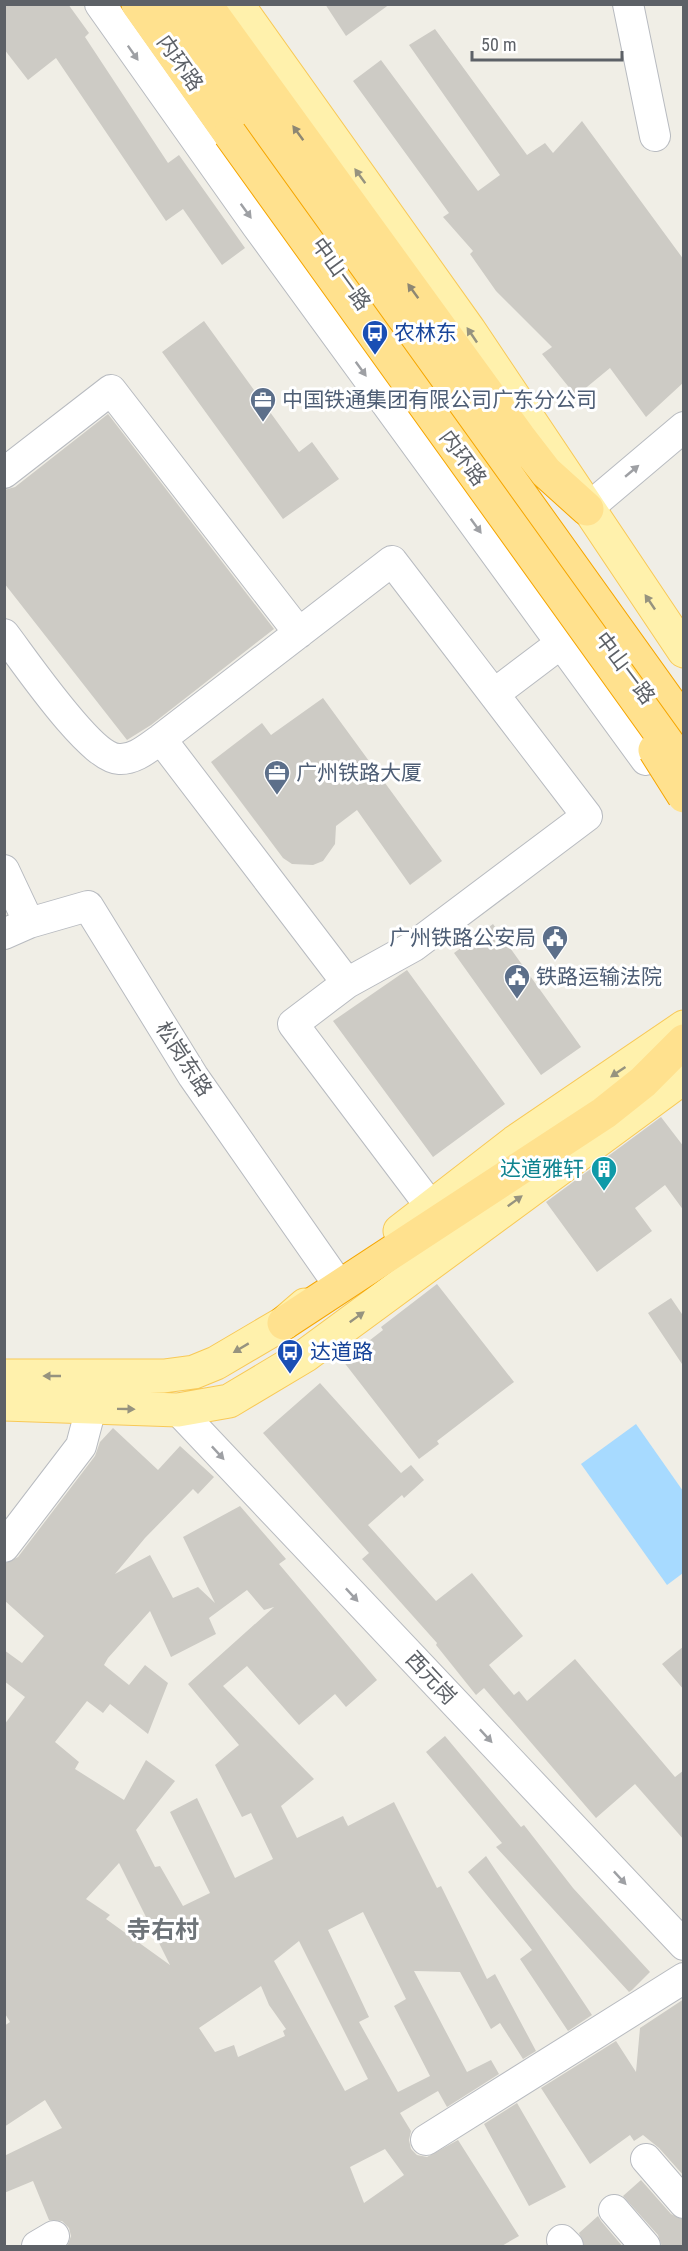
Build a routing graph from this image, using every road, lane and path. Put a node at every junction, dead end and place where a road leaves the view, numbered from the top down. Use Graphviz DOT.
graph roads {
  1 [pos="100,4"];
  2 [pos="138,4"];
  3 [pos="146,4"];
  4 [pos="170,4"];
  5 [pos="205,4"];
  6 [pos="237,4"];
  7 [pos="628,4"];
  8 [pos="655,136"];
  9 [pos="684,427"];
  10 [pos="4,473"];
  11 [pos="587,508"];
  12 [pos="559,592"];
  13 [pos="591,621"];
  14 [pos="299,633"];
  15 [pos="4,634"];
  16 [pos="561,644"];
  17 [pos="684,651"];
  18 [pos="494,694"];
  19 [pos="649,700"];
  20 [pos="684,723"];
  21 [pos="161,739"];
  22 [pos="684,748"];
  23 [pos="646,760"];
  24 [pos="684,766"];
  25 [pos="684,796"];
  26 [pos="684,810"];
  27 [pos="4,870"];
  28 [pos="17,929"];
  29 [pos="347,982"];
  30 [pos="684,1027"];
  31 [pos="684,1041"];
  32 [pos="682,1081"];
  33 [pos="431,1207"];
  34 [pos="351,1276"];
  35 [pos="284,1323"];
  36 [pos="4,1376"];
  37 [pos="4,1404"];
  38 [pos="91,1408"];
  39 [pos="178,1410"];
  40 [pos="4,1547"];
  41 [pos="684,1945"];
  42 [pos="684,1978"];
  43 [pos="426,2140"];
  44 [pos="646,2158"];
  45 [pos="684,2203"];
  46 [pos="614,2210"];
  47 [pos="645,2247"];
  1 -- 16 [label="street, one-way"];
  2 -- 12 [label="highway, 内环路, bridge"];
  3 -- 13 [label="main road, 中山一路"];
  4 -- 20 [label="highway, 内环路"];
  11 -- 5 [label="highway, one-way"];
  11 -- 6 [label="main road, one-way"];
  7 -- 8 [label="street"];
  11 -- 9 [label="street, one-way"];
  10 -- 14 [label="street"];
  17 -- 11 [label="main road, one-way"];
  12 -- 24 [label="highway, 内环路, bridge"];
  12 -- 25 [label="highway, bridge"];
  13 -- 16 [label="street"];
  13 -- 19 [label="main road, 中山一路"];
  14 -- 18 [label="street"];
  14 -- 21 [label="street"];
  15 -- 21 [label="street"];
  16 -- 18 [label="street"];
  16 -- 23 [label="street"];
  18 -- 29 [label="street"];
  19 -- 22 [label="main road, 中山一路"];
  19 -- 23 [label="main road"];
  21 -- 29 [label="street"];
  23 -- 26 [label="main road"];
  27 -- 28 [label="street"];
  28 -- 34 [label="street, 松岗东路"];
  29 -- 33 [label="street"];
  30 -- 33 [label="main road, one-way"];
  31 -- 34 [label="highway"];
  39 -- 32 [label="main road, one-way"];
  33 -- 34 [label="main road"];
  34 -- 35 [label="highway"];
  35 -- 36 [label="main road, one-way"];
  37 -- 38 [label="main road"];
  38 -- 39 [label="main road, one-way"];
  38 -- 40 [label="street"];
  39 -- 41 [label="street, 西元岗, one-way"];
  42 -- 43 [label="street"];
  44 -- 45 [label="street"];
  46 -- 47 [label="street"];
}
